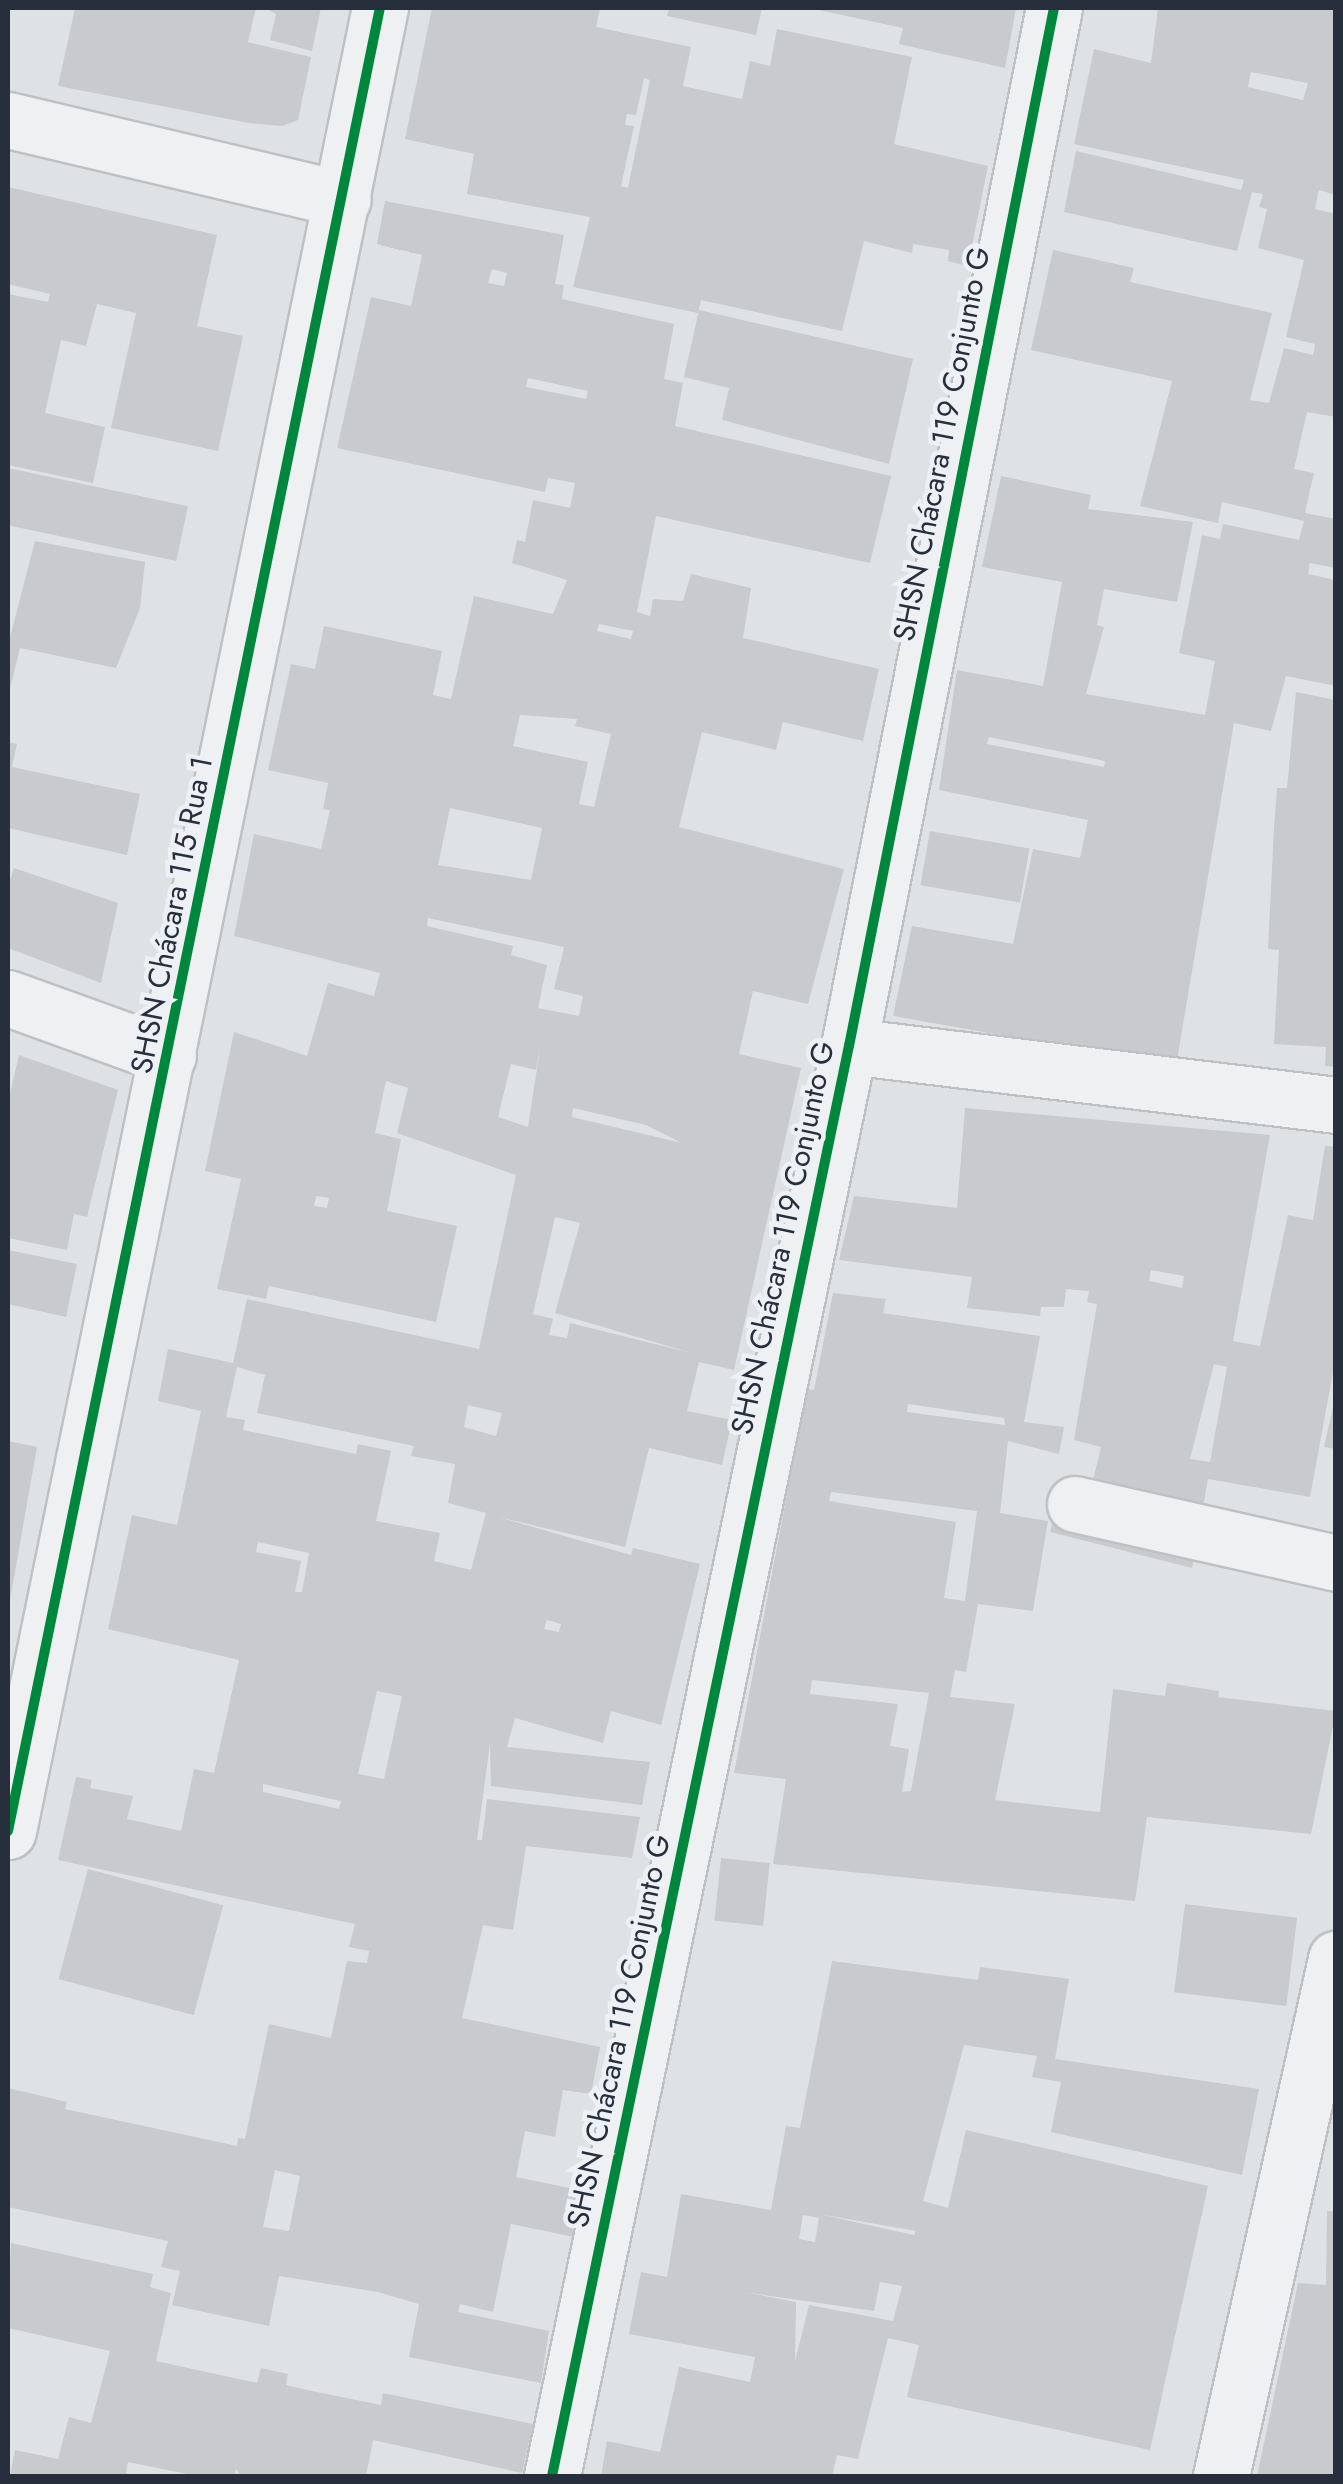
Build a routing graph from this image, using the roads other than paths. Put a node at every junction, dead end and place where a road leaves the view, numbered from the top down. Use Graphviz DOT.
graph roads {
  1 [pos="380,8"];
  2 [pos="1054,8"];
  3 [pos="8,120"];
  4 [pos="342,199"];
  5 [pos="8,998"];
  6 [pos="849,1046"];
  7 [pos="168,1056"];
  8 [pos="1336,1104"];
  9 [pos="1075,1504"];
  10 [pos="1336,1563"];
  11 [pos="8,1831"];
  12 [pos="1336,1959"];
  13 [pos="552,2476"];
  14 [pos="1222,2476"];
  1 -- 4 [label="street, SHSN Chácara 115 Rua 1"];
  2 -- 6 [label="street, SHSN Chácara 119 Conjunto G"];
  3 -- 4 [label="street"];
  4 -- 7 [label="street, SHSN Chácara 115 Rua 1"];
  5 -- 7 [label="street"];
  6 -- 8 [label="street"];
  6 -- 13 [label="street, SHSN Chácara 119 Conjunto G"];
  7 -- 11 [label="street, SHSN Chácara 115 Rua 1"];
  9 -- 10 [label="street"];
  12 -- 14 [label="street"];
}
